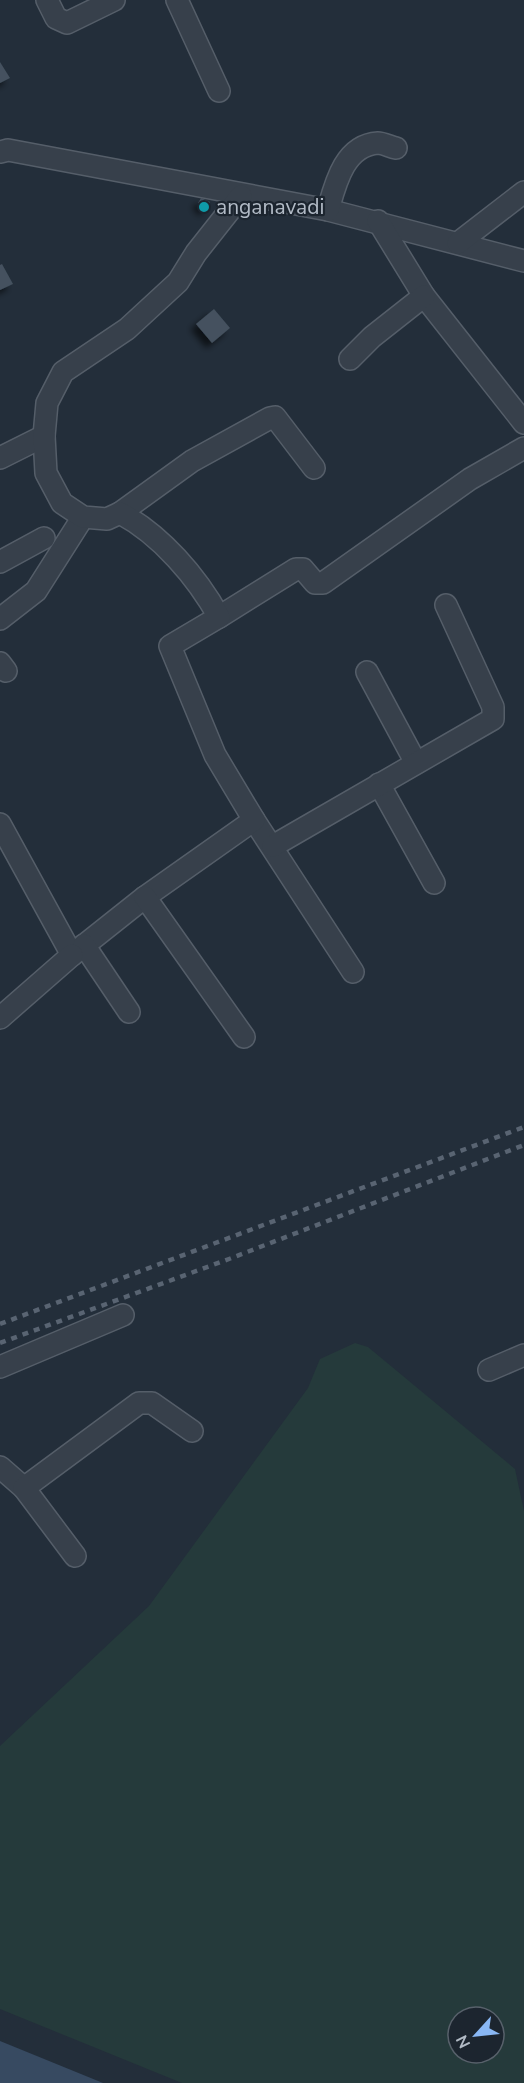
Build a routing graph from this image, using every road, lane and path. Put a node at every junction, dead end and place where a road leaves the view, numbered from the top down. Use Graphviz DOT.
graph roads {
  1 [pos="46,0"];
  2 [pos="114,0"];
  3 [pos="177,0"];
  4 [pos="219,91"];
  5 [pos="396,148"];
  6 [pos="0,152"];
  7 [pos="524,192"];
  8 [pos="240,196"];
  9 [pos="328,210"];
  10 [pos="378,221"];
  11 [pos="458,243"];
  12 [pos="524,261"];
  13 [pos="424,296"];
  14 [pos="350,359"];
  15 [pos="524,423"];
  16 [pos="44,436"];
  17 [pos="524,448"];
  18 [pos="0,458"];
  19 [pos="314,468"];
  20 [pos="120,513"];
  21 [pos="83,517"];
  22 [pos="44,538"];
  23 [pos="0,562"];
  24 [pos="446,605"];
  25 [pos="219,617"];
  26 [pos="0,619"];
  27 [pos="367,672"];
  28 [pos="416,763"];
  29 [pos="379,784"];
  30 [pos="254,820"];
  31 [pos="0,824"];
  32 [pos="273,846"];
  33 [pos="434,883"];
  34 [pos="145,897"];
  35 [pos="78,950"];
  36 [pos="353,972"];
  37 [pos="2,1012"];
  38 [pos="129,1012"];
  39 [pos="244,1036"];
  40 [pos="123,1315"];
  41 [pos="524,1355"];
  42 [pos="0,1367"];
  43 [pos="489,1370"];
  44 [pos="192,1431"];
  45 [pos="0,1467"];
  46 [pos="24,1488"];
  47 [pos="75,1556"];
  1 -- 2 [label="street"];
  3 -- 4 [label="street"];
  5 -- 9 [label="street"];
  6 -- 8 [label="street"];
  7 -- 11 [label="street"];
  8 -- 9 [label="street"];
  8 -- 16 [label="street"];
  9 -- 10 [label="street"];
  10 -- 11 [label="street"];
  10 -- 13 [label="street"];
  11 -- 12 [label="street"];
  13 -- 14 [label="street"];
  13 -- 15 [label="street"];
  16 -- 18 [label="street"];
  16 -- 21 [label="street"];
  17 -- 25 [label="street"];
  19 -- 20 [label="street"];
  20 -- 21 [label="street"];
  20 -- 25 [label="street"];
  21 -- 26 [label="street"];
  22 -- 23 [label="street"];
  24 -- 28 [label="street"];
  25 -- 30 [label="street"];
  27 -- 28 [label="street"];
  28 -- 29 [label="street"];
  29 -- 32 [label="street"];
  29 -- 33 [label="street"];
  30 -- 32 [label="street"];
  30 -- 34 [label="street"];
  31 -- 35 [label="street"];
  32 -- 36 [label="street"];
  34 -- 35 [label="street"];
  34 -- 39 [label="street"];
  35 -- 37 [label="street"];
  35 -- 38 [label="street"];
  40 -- 42 [label="street"];
  41 -- 43 [label="street"];
  44 -- 46 [label="street"];
  45 -- 46 [label="street"];
  46 -- 47 [label="street"];
}
